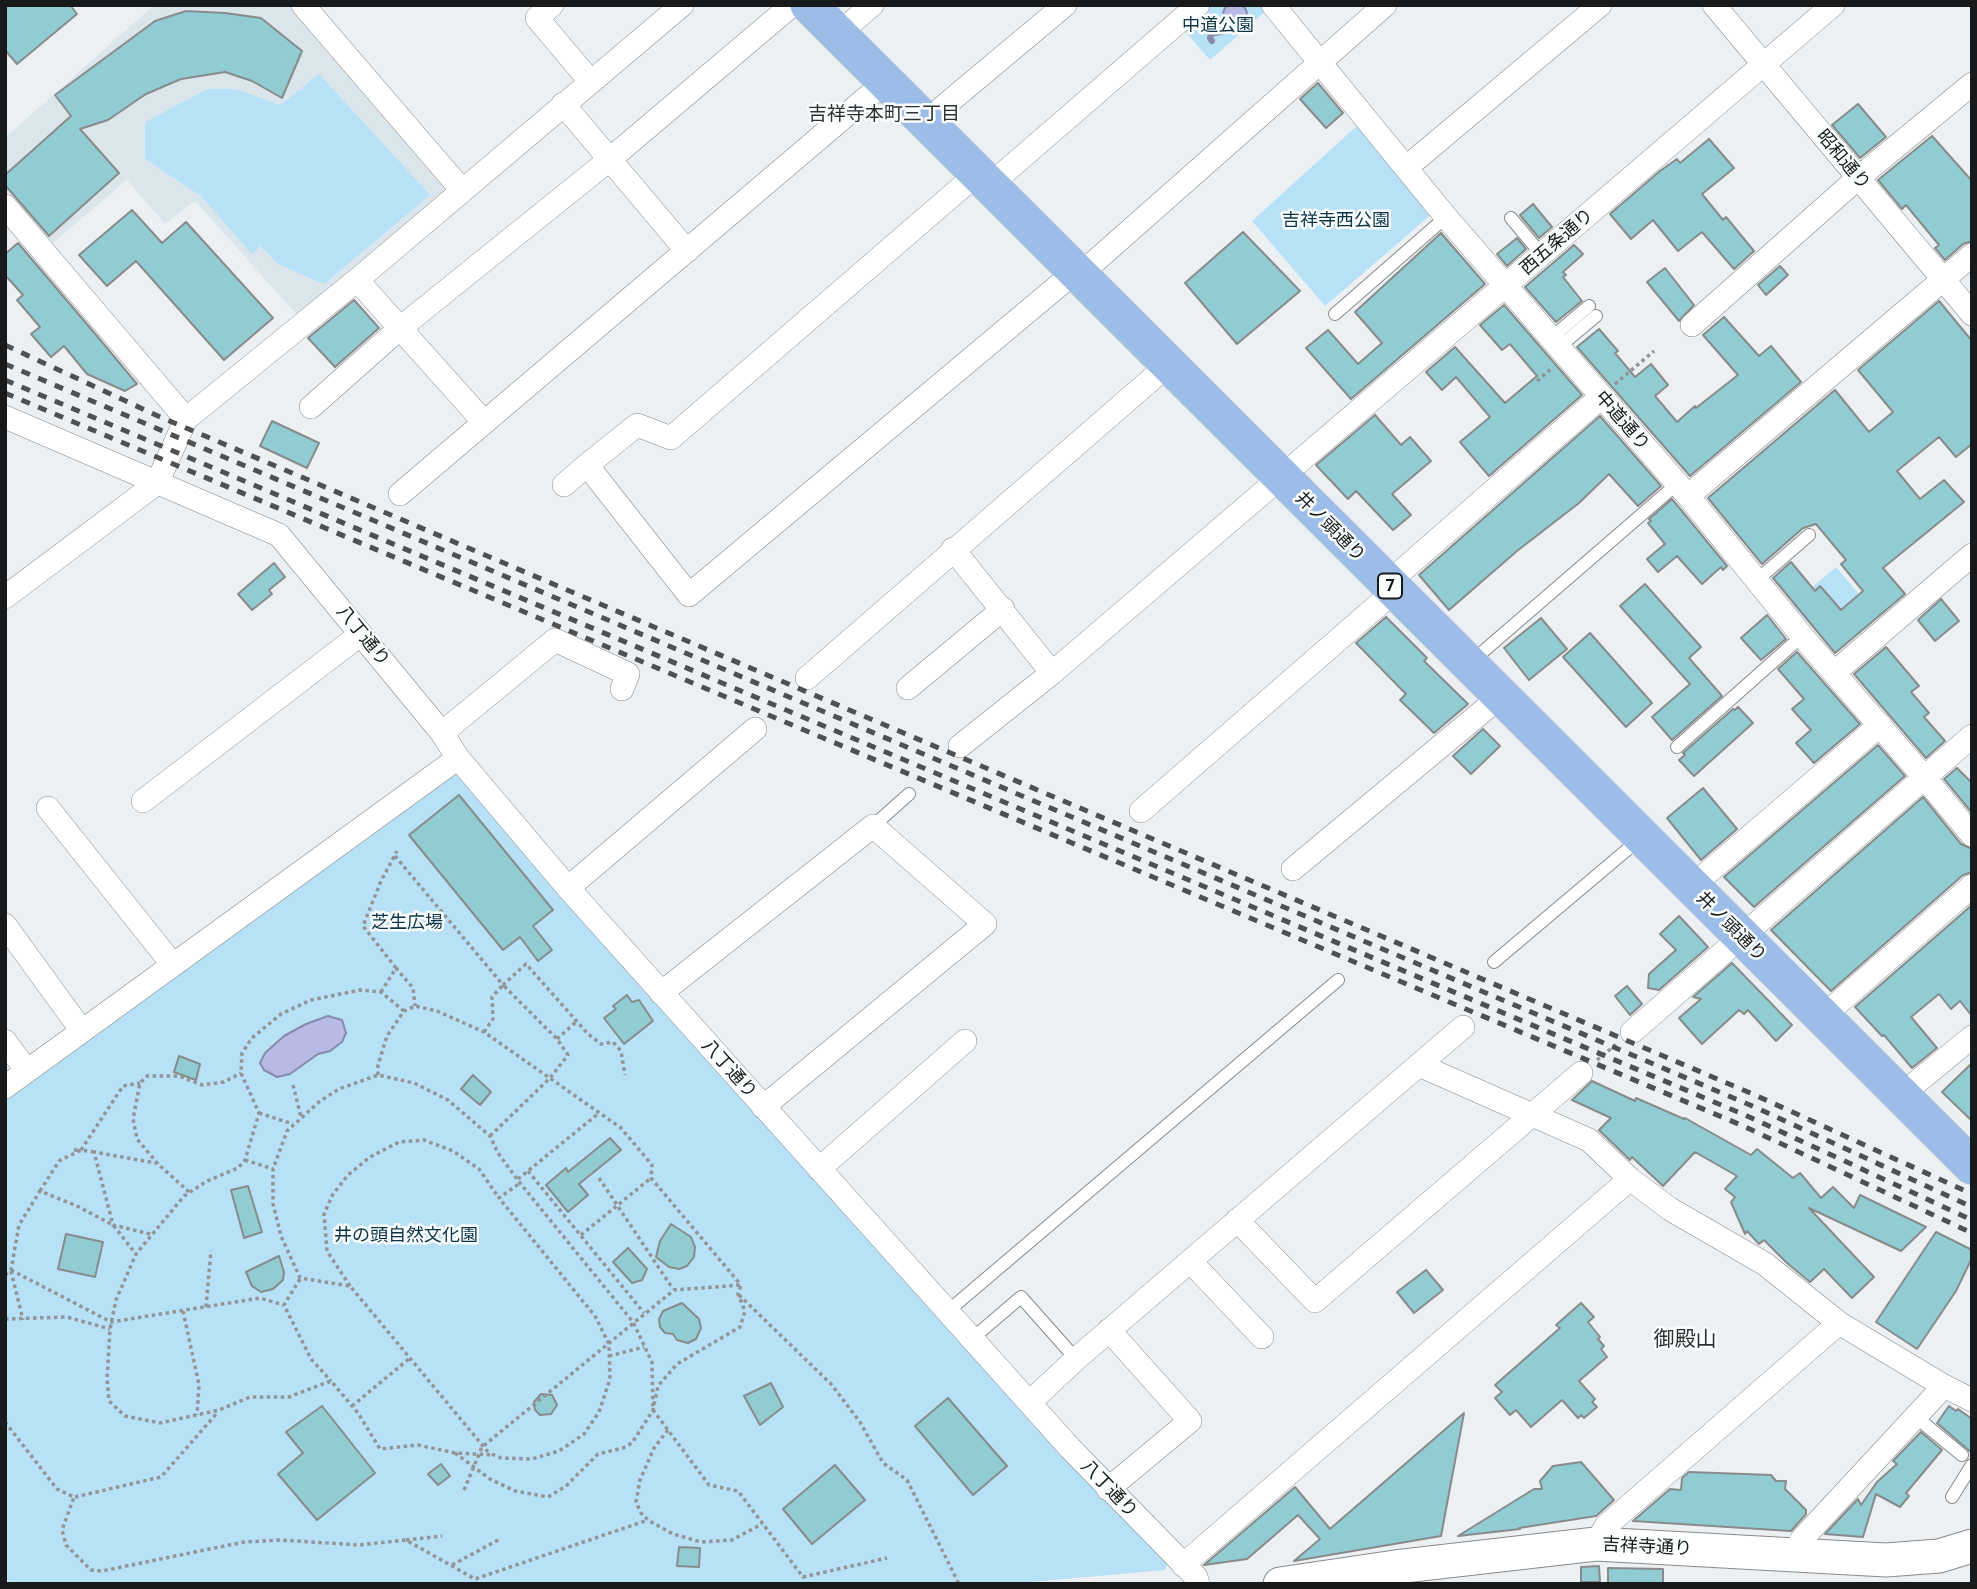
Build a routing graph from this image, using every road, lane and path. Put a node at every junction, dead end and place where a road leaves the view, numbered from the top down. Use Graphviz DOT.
graph roads {
  1 [pos="552,5"];
  2 [pos="681,5"];
  3 [pos="792,5"];
  4 [pos="808,5"];
  5 [pos="872,5"];
  6 [pos="1065,5"];
  7 [pos="1198,5"];
  8 [pos="1273,5"];
  9 [pos="1385,5"];
  10 [pos="1600,5"];
  11 [pos="1714,5"];
  12 [pos="1833,5"];
  13 [pos="313,9"];
  14 [pos="837,35"];
  15 [pos="1320,61"];
  16 [pos="1763,64"];
  17 [pos="590,81"];
  18 [pos="884,83"];
  19 [pos="1972,84"];
  20 [pos="563,104"];
  21 [pos="925,122"];
  22 [pos="609,160"];
  23 [pos="1407,167"];
  24 [pos="1858,178"];
  25 [pos="984,179"];
  26 [pos="461,189"];
  27 [pos="5,206"];
  28 [pos="1446,217"];
  29 [pos="1511,218"];
  30 [pos="687,251"];
  31 [pos="1542,255"];
  32 [pos="1972,255"];
  33 [pos="1076,271"];
  34 [pos="1943,280"];
  35 [pos="356,281"];
  36 [pos="1506,286"];
  37 [pos="1592,311"];
  38 [pos="1335,314"];
  39 [pos="1972,314"];
  40 [pos="1692,325"];
  41 [pos="399,329"];
  42 [pos="1555,342"];
  43 [pos="1654,351"];
  44 [pos="1168,365"];
  45 [pos="1601,397"];
  46 [pos="311,407"];
  47 [pos="5,417"];
  48 [pos="186,419"];
  49 [pos="484,421"];
  50 [pos="587,465"];
  51 [pos="1281,478"];
  52 [pos="157,482"];
  53 [pos="564,485"];
  54 [pos="1683,490"];
  55 [pos="400,494"];
  56 [pos="1809,535"];
  57 [pos="953,550"];
  58 [pos="1972,555"];
  59 [pos="1756,580"];
  60 [pos="1392,587"];
  61 [pos="5,597"];
  62 [pos="1003,609"];
  63 [pos="361,634"];
  64 [pos="1802,636"];
  65 [pos="1469,664"];
  66 [pos="1835,672"];
  67 [pos="1052,673"];
  68 [pos="807,678"];
  69 [pos="908,688"];
  70 [pos="621,689"];
  71 [pos="1501,696"];
  72 [pos="1880,725"];
  73 [pos="755,729"];
  74 [pos="442,733"];
  75 [pos="1972,736"];
  76 [pos="960,747"];
  77 [pos="1678,747"];
  78 [pos="458,758"];
  79 [pos="1924,776"];
  80 [pos="909,794"];
  81 [pos="143,801"];
  82 [pos="48,808"];
  83 [pos="1141,811"];
  84 [pos="873,826"];
  85 [pos="1972,835"];
  86 [pos="1642,837"];
  87 [pos="1293,869"];
  88 [pos="1972,886"];
  89 [pos="1691,887"];
  90 [pos="568,888"];
  91 [pos="5,925"];
  92 [pos="1740,936"];
  93 [pos="1494,962"];
  94 [pos="173,965"];
  95 [pos="396,968"];
  96 [pos="1338,980"];
  97 [pos="503,985"];
  98 [pos="381,992"];
  99 [pos="661,993"];
  100 [pos="415,1006"];
  101 [pos="404,1011"];
  102 [pos="1822,1018"];
  103 [pos="576,1021"];
  104 [pos="1463,1027"];
  105 [pos="82,1031"];
  106 [pos="484,1032"];
  107 [pos="1632,1032"];
  108 [pos="1972,1037"];
  109 [pos="557,1039"];
  110 [pos="5,1041"];
  111 [pos="965,1041"];
  112 [pos="1419,1065"];
  113 [pos="27,1071"];
  114 [pos="242,1073"];
  115 [pos="1581,1073"];
  116 [pos="378,1075"];
  117 [pos="625,1075"];
  118 [pos="550,1078"];
  119 [pos="140,1083"];
  120 [pos="293,1085"];
  121 [pos="5,1087"];
  122 [pos="1900,1096"];
  123 [pos="763,1107"];
  124 [pos="259,1113"];
  125 [pos="599,1113"];
  126 [pos="1531,1115"];
  127 [pos="302,1116"];
  128 [pos="292,1125"];
  129 [pos="490,1136"];
  130 [pos="74,1150"];
  131 [pos="81,1150"];
  132 [pos="94,1152"];
  133 [pos="245,1160"];
  134 [pos="158,1164"];
  135 [pos="1972,1166"];
  136 [pos="273,1169"];
  137 [pos="819,1169"];
  138 [pos="528,1171"];
  139 [pos="599,1178"];
  140 [pos="651,1178"];
  141 [pos="1630,1179"];
  142 [pos="519,1181"];
  143 [pos="40,1191"];
  144 [pos="189,1192"];
  145 [pos="499,1198"];
  146 [pos="617,1204"];
  147 [pos="1237,1220"];
  148 [pos="113,1225"];
  149 [pos="150,1234"];
  150 [pos="581,1235"];
  151 [pos="211,1251"];
  152 [pos="136,1254"];
  153 [pos="1191,1262"];
  154 [pos="11,1270"];
  155 [pos="5,1275"];
  156 [pos="300,1279"];
  157 [pos="741,1285"];
  158 [pos="351,1286"];
  159 [pos="674,1290"];
  160 [pos="738,1294"];
  161 [pos="285,1304"];
  162 [pos="206,1307"];
  163 [pos="183,1311"];
  164 [pos="948,1311"];
  165 [pos="644,1313"];
  166 [pos="5,1319"];
  167 [pos="23,1320"];
  168 [pos="111,1322"];
  169 [pos="633,1322"];
  170 [pos="1839,1323"];
  171 [pos="110,1329"];
  172 [pos="1109,1330"];
  173 [pos="973,1338"];
  174 [pos="1262,1338"];
  175 [pos="609,1344"];
  176 [pos="644,1347"];
  177 [pos="609,1356"];
  178 [pos="410,1358"];
  179 [pos="1076,1359"];
  180 [pos="331,1381"];
  181 [pos="1944,1386"];
  182 [pos="1972,1400"];
  183 [pos="1030,1402"];
  184 [pos="352,1406"];
  185 [pos="219,1410"];
  186 [pos="653,1410"];
  187 [pos="197,1415"];
  188 [pos="1916,1416"];
  189 [pos="5,1422"];
  190 [pos="668,1430"];
  191 [pos="482,1447"];
  192 [pos="455,1453"];
  193 [pos="479,1454"];
  194 [pos="494,1455"];
  195 [pos="1962,1455"];
  196 [pos="1972,1465"];
  197 [pos="474,1467"];
  198 [pos="1108,1489"];
  199 [pos="464,1490"];
  200 [pos="74,1497"];
  201 [pos="1952,1497"];
  202 [pos="648,1520"];
  203 [pos="762,1524"];
  204 [pos="442,1536"];
  205 [pos="500,1539"];
  206 [pos="406,1540"];
  207 [pos="1596,1544"];
  208 [pos="1972,1546"];
  209 [pos="1794,1556"];
  210 [pos="887,1558"];
  211 [pos="451,1565"];
  212 [pos="1183,1565"];
  213 [pos="959,1584"];
  214 [pos="1198,1584"];
  215 [pos="1280,1584"];
  1 -- 17 [label="street"];
  2 -- 17 [label="street"];
  3 -- 22 [label="street"];
  4 -- 14 [label="main road, 井ノ頭通り / 7"];
  5 -- 14 [label="street"];
  6 -- 21 [label="street"];
  7 -- 25 [label="street"];
  8 -- 15 [label="street, 中道通り"];
  9 -- 15 [label="street"];
  10 -- 23 [label="street"];
  11 -- 16 [label="street, 昭和通り"];
  12 -- 16 [label="street, 西五条通り"];
  13 -- 26 [label="street"];
  14 -- 18 [label="main road, 井ノ頭通り / 7"];
  15 -- 23 [label="street, 中道通り"];
  15 -- 33 [label="street"];
  16 -- 24 [label="street, 昭和通り"];
  16 -- 31 [label="street, 西五条通り"];
  17 -- 20 [label="street"];
  18 -- 21 [label="main road, 井ノ頭通り / 7"];
  18 -- 30 [label="street"];
  19 -- 24 [label="street"];
  20 -- 22 [label="street"];
  20 -- 26 [label="street"];
  21 -- 25 [label="main road, 井ノ頭通り / 7"];
  22 -- 30 [label="street"];
  22 -- 41 [label="street"];
  23 -- 28 [label="street, 中道通り"];
  24 -- 34 [label="street, 昭和通り"];
  24 -- 40 [label="street"];
  25 -- 33 [label="main road, 井ノ頭通り / 7"];
  25 -- 50 [label="street"];
  26 -- 35 [label="street"];
  27 -- 48 [label="street"];
  28 -- 36 [label="street, 中道通り"];
  28 -- 38 [label="lane"];
  29 -- 31 [label="lane"];
  30 -- 49 [label="street"];
  31 -- 36 [label="street, 西五条通り"];
  32 -- 34 [label="street"];
  33 -- 44 [label="main road, 井ノ頭通り / 7"];
  33 -- 50 [label="street"];
  34 -- 39 [label="street, 昭和通り"];
  34 -- 54 [label="street"];
  35 -- 41 [label="street"];
  35 -- 48 [label="street"];
  36 -- 42 [label="street, 中道通り"];
  36 -- 51 [label="street, 西五条通り"];
  37 -- 42 [label="lane"];
  41 -- 46 [label="street"];
  41 -- 49 [label="street"];
  42 -- 45 [label="street, 中道通り"];
  43 -- 45 [label="path"];
  44 -- 51 [label="main road, 井ノ頭通り / 7"];
  44 -- 57 [label="street"];
  45 -- 54 [label="street, 中道通り"];
  45 -- 60 [label="street"];
  47 -- 52 [label="street"];
  48 -- 52 [label="street"];
  49 -- 55 [label="street"];
  50 -- 53 [label="street"];
  51 -- 60 [label="main road, 井ノ頭通り / 7"];
  51 -- 67 [label="street, 西五条通り"];
  52 -- 61 [label="street"];
  52 -- 63 [label="street, 八丁通り"];
  54 -- 59 [label="street, 中道通り"];
  54 -- 65 [label="lane"];
  56 -- 59 [label="lane"];
  57 -- 62 [label="street"];
  57 -- 68 [label="street"];
  58 -- 66 [label="street"];
  59 -- 64 [label="street, 中道通り"];
  60 -- 65 [label="main road, 井ノ頭通り / 7"];
  60 -- 83 [label="street"];
  62 -- 67 [label="street"];
  62 -- 69 [label="street"];
  63 -- 74 [label="street, 八丁通り"];
  63 -- 81 [label="street"];
  64 -- 66 [label="street, 中道通り"];
  64 -- 77 [label="lane"];
  65 -- 71 [label="main road, 井ノ頭通り / 7"];
  66 -- 72 [label="street, 中道通り"];
  67 -- 76 [label="street, 西五条通り"];
  70 -- 74 [label="street"];
  71 -- 86 [label="main road, 井ノ頭通り / 7"];
  71 -- 87 [label="street"];
  72 -- 79 [label="street, 中道通り"];
  72 -- 89 [label="street"];
  73 -- 90 [label="street"];
  74 -- 78 [label="street, 八丁通り"];
  75 -- 79 [label="street"];
  78 -- 90 [label="street, 八丁通り"];
  78 -- 94 [label="street"];
  79 -- 85 [label="street, 中道通り"];
  79 -- 92 [label="street"];
  80 -- 84 [label="lane"];
  82 -- 94 [label="street"];
  84 -- 99 [label="street"];
  84 -- 123 [label="street"];
  86 -- 89 [label="main road, 井ノ頭通り / 7"];
  86 -- 93 [label="lane"];
  88 -- 102 [label="street"];
  89 -- 92 [label="main road, 井ノ頭通り / 7"];
  90 -- 99 [label="street, 八丁通り"];
  91 -- 105 [label="street"];
  92 -- 102 [label="main road, 井ノ頭通り / 7"];
  92 -- 107 [label="street"];
  94 -- 105 [label="street"];
  95 -- 97 [label="path"];
  95 -- 98 [label="path"];
  95 -- 100 [label="path"];
  96 -- 164 [label="lane"];
  97 -- 103 [label="path"];
  97 -- 106 [label="path"];
  97 -- 109 [label="path"];
  98 -- 101 [label="path"];
  98 -- 114 [label="path"];
  99 -- 123 [label="street, 八丁通り"];
  100 -- 101 [label="path"];
  100 -- 106 [label="path"];
  101 -- 116 [label="path"];
  102 -- 122 [label="main road, 井ノ頭通り / 7"];
  103 -- 109 [label="path"];
  103 -- 117 [label="path"];
  104 -- 112 [label="street"];
  105 -- 113 [label="street"];
  106 -- 118 [label="path"];
  107 -- 115 [label="path"];
  108 -- 122 [label="street"];
  109 -- 118 [label="path"];
  110 -- 113 [label="street"];
  111 -- 137 [label="street"];
  112 -- 126 [label="street"];
  112 -- 147 [label="street"];
  113 -- 121 [label="street"];
  114 -- 119 [label="path"];
  114 -- 124 [label="path"];
  115 -- 126 [label="street"];
  116 -- 127 [label="path"];
  116 -- 129 [label="path"];
  118 -- 125 [label="path"];
  118 -- 129 [label="path"];
  119 -- 131 [label="path"];
  119 -- 134 [label="path"];
  120 -- 127 [label="path"];
  122 -- 135 [label="main road, 井ノ頭通り / 7"];
  123 -- 137 [label="street, 八丁通り"];
  124 -- 128 [label="path"];
  124 -- 133 [label="path"];
  125 -- 138 [label="path"];
  125 -- 140 [label="path"];
  126 -- 141 [label="street"];
  126 -- 147 [label="street"];
  127 -- 128 [label="path"];
  128 -- 136 [label="path"];
  129 -- 142 [label="path"];
  130 -- 131 [label="path"];
  131 -- 132 [label="path"];
  131 -- 143 [label="path"];
  132 -- 134 [label="path"];
  132 -- 148 [label="path"];
  133 -- 136 [label="path"];
  133 -- 144 [label="path"];
  134 -- 144 [label="path"];
  136 -- 156 [label="path"];
  137 -- 164 [label="street, 八丁通り"];
  138 -- 142 [label="path"];
  138 -- 150 [label="path"];
  139 -- 146 [label="path"];
  140 -- 146 [label="path"];
  140 -- 157 [label="path"];
  141 -- 170 [label="street"];
  141 -- 212 [label="street"];
  142 -- 145 [label="path"];
  142 -- 169 [label="path"];
  143 -- 148 [label="path"];
  143 -- 154 [label="path"];
  144 -- 149 [label="path"];
  145 -- 158 [label="path"];
  145 -- 175 [label="path"];
  146 -- 150 [label="path"];
  146 -- 159 [label="path"];
  147 -- 153 [label="street"];
  148 -- 149 [label="path"];
  148 -- 152 [label="path"];
  149 -- 152 [label="path"];
  150 -- 165 [label="path"];
  151 -- 162 [label="path"];
  152 -- 168 [label="path"];
  153 -- 172 [label="street"];
  153 -- 174 [label="street"];
  154 -- 155 [label="path"];
  154 -- 167 [label="path"];
  154 -- 168 [label="path"];
  156 -- 158 [label="path"];
  156 -- 161 [label="path"];
  157 -- 159 [label="path"];
  157 -- 160 [label="path"];
  158 -- 178 [label="path"];
  159 -- 165 [label="path"];
  160 -- 186 [label="path"];
  160 -- 213 [label="path"];
  161 -- 162 [label="path"];
  161 -- 180 [label="path"];
  162 -- 163 [label="path"];
  163 -- 168 [label="path"];
  163 -- 187 [label="path"];
  164 -- 173 [label="street, 八丁通り"];
  165 -- 169 [label="path"];
  166 -- 167 [label="path"];
  167 -- 171 [label="path"];
  168 -- 171 [label="path"];
  169 -- 175 [label="path"];
  169 -- 176 [label="path"];
  170 -- 181 [label="street"];
  170 -- 207 [label="street"];
  171 -- 187 [label="path"];
  172 -- 179 [label="street"];
  172 -- 198 [label="street"];
  173 -- 179 [label="lane"];
  173 -- 183 [label="street, 八丁通り"];
  175 -- 177 [label="path"];
  175 -- 191 [label="path"];
  176 -- 177 [label="path"];
  176 -- 186 [label="path"];
  177 -- 194 [label="path"];
  178 -- 184 [label="path"];
  178 -- 191 [label="path"];
  179 -- 183 [label="street"];
  180 -- 184 [label="path"];
  180 -- 185 [label="path"];
  181 -- 182 [label="street"];
  181 -- 188 [label="street"];
  183 -- 198 [label="street, 八丁通り"];
  184 -- 192 [label="path"];
  185 -- 187 [label="path"];
  185 -- 200 [label="path"];
  186 -- 190 [label="path"];
  186 -- 197 [label="path"];
  188 -- 195 [label="lane"];
  188 -- 209 [label="street"];
  189 -- 200 [label="path"];
  190 -- 202 [label="path"];
  190 -- 203 [label="path"];
  191 -- 193 [label="path"];
  191 -- 194 [label="path"];
  192 -- 193 [label="path"];
  192 -- 197 [label="path"];
  193 -- 194 [label="path"];
  193 -- 197 [label="path"];
  196 -- 201 [label="lane"];
  197 -- 199 [label="path"];
  198 -- 212 [label="street, 八丁通り"];
  200 -- 206 [label="path"];
  202 -- 203 [label="path"];
  202 -- 211 [label="path"];
  203 -- 210 [label="path"];
  204 -- 206 [label="path"];
  205 -- 211 [label="path"];
  206 -- 211 [label="path"];
  207 -- 209 [label="main road, 吉祥寺通り"];
  207 -- 215 [label="main road, 吉祥寺通り"];
  208 -- 209 [label="main road, 吉祥寺通り"];
  212 -- 214 [label="street, 八丁通り"];
}
